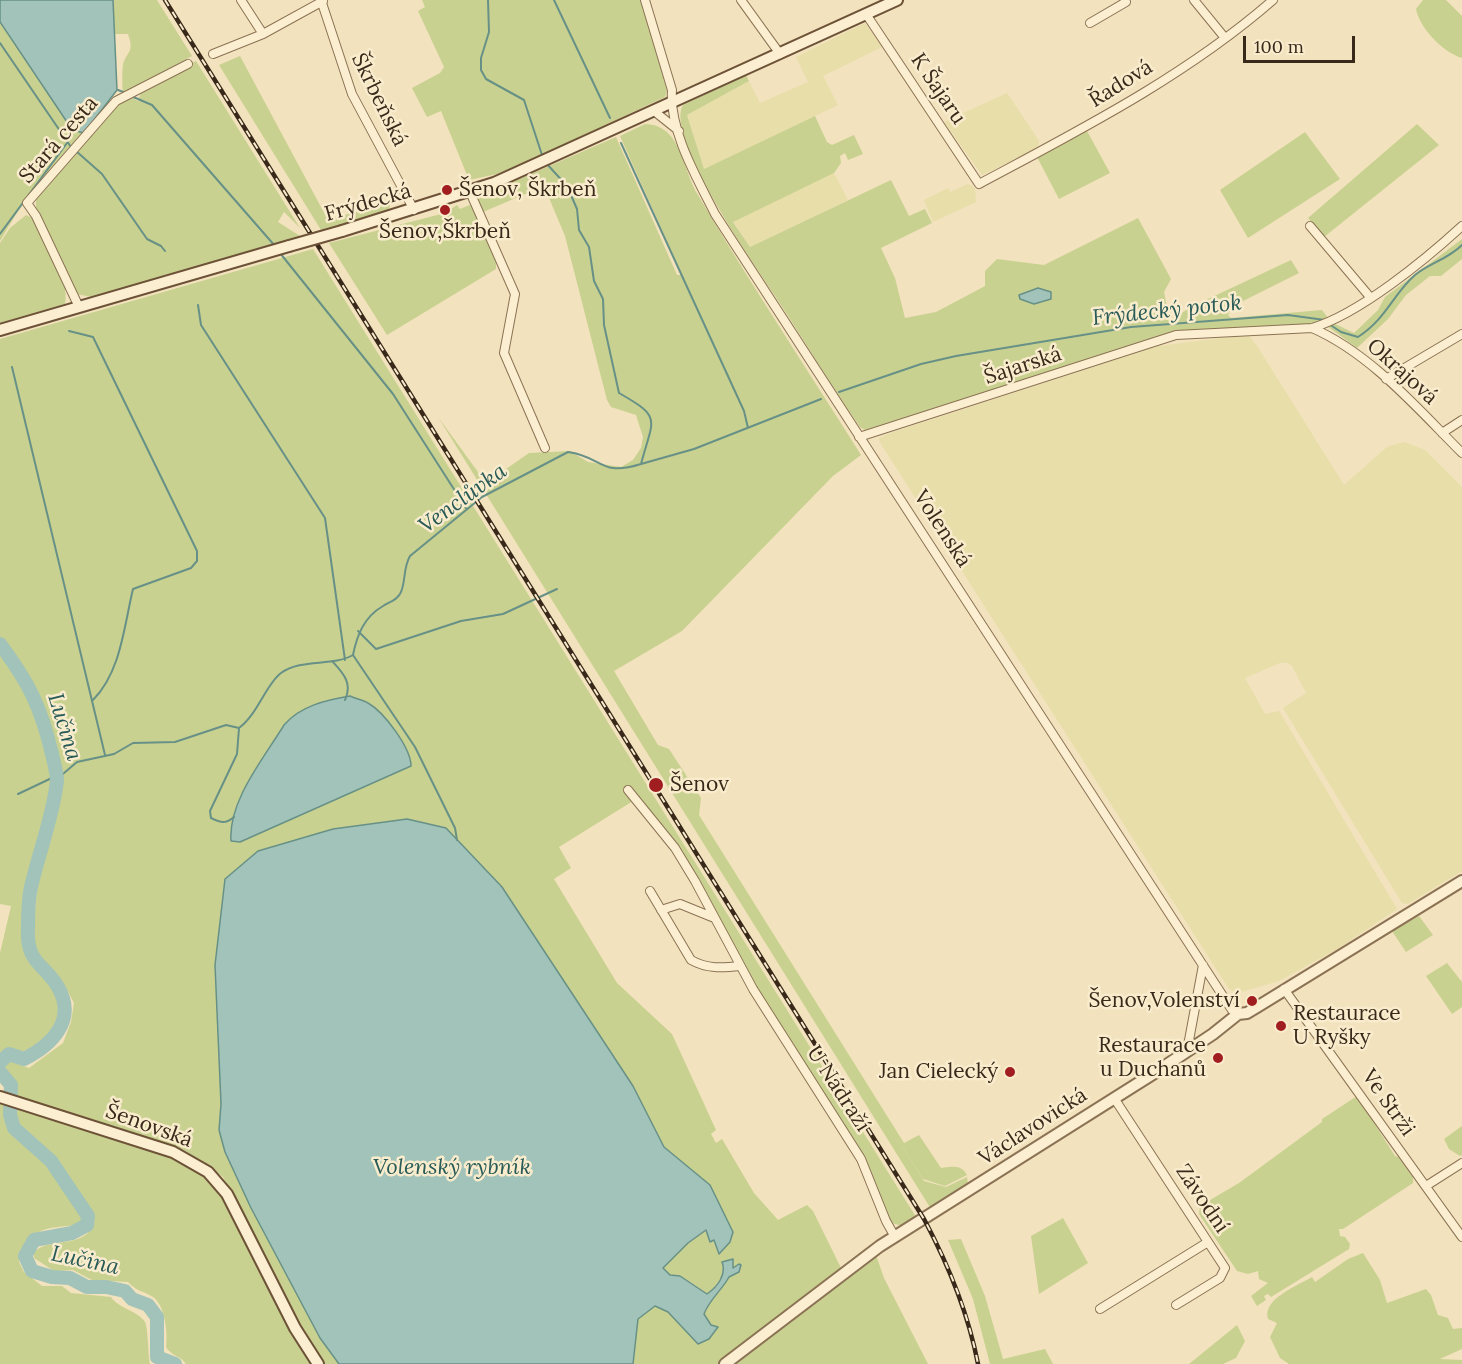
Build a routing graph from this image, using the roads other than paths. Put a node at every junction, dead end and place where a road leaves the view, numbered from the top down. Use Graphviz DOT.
graph roads {
  1 [pos="241,0"];
  2 [pos="645,0"];
  3 [pos="741,0"];
  4 [pos="897,0"];
  5 [pos="1125,0"];
  6 [pos="1194,0"];
  7 [pos="1273,0"];
  8 [pos="322,1"];
  9 [pos="866,14"];
  10 [pos="1090,23"];
  11 [pos="263,34"];
  12 [pos="1225,38"];
  13 [pos="213,54"];
  14 [pos="780,54"];
  15 [pos="188,64"];
  16 [pos="671,104"];
  17 [pos="654,111"];
  18 [pos="679,131"];
  19 [pos="979,184"];
  20 [pos="470,192"];
  21 [pos="414,210"];
  22 [pos="1310,226"];
  23 [pos="1462,226"];
  24 [pos="1370,297"];
  25 [pos="79,307"];
  26 [pos="1312,328"];
  27 [pos="0,330"];
  28 [pos="1462,334"];
  29 [pos="1386,380"];
  30 [pos="1462,420"];
  31 [pos="1442,433"];
  32 [pos="859,438"];
  33 [pos="544,448"];
  34 [pos="1462,453"];
  35 [pos="628,790"];
  36 [pos="1462,880"];
  37 [pos="650,891"];
  38 [pos="661,910"];
  39 [pos="713,918"];
  40 [pos="1203,965"];
  41 [pos="740,966"];
  42 [pos="1284,989"];
  43 [pos="1238,1014"];
  44 [pos="1186,1051"];
  45 [pos="0,1096"];
  46 [pos="1114,1098"];
  47 [pos="1462,1163"];
  48 [pos="1426,1186"];
  49 [pos="895,1237"];
  50 [pos="1462,1237"];
  51 [pos="1208,1242"];
  52 [pos="1176,1305"];
  53 [pos="1100,1309"];
  54 [pos="318,1364"];
  55 [pos="725,1364"];
  1 -- 11 [label="street"];
  2 -- 16 [label="street, Volenská"];
  3 -- 14 [label="street"];
  4 -- 9 [label="main road, Frýdecká"];
  5 -- 10 [label="street"];
  6 -- 12 [label="street"];
  7 -- 12 [label="street, Řadová"];
  8 -- 11 [label="street, Škrbeňská"];
  8 -- 21 [label="street, Škrbeňská"];
  9 -- 14 [label="main road, Frýdecká"];
  9 -- 19 [label="street, K Šajaru"];
  11 -- 13 [label="street"];
  12 -- 19 [label="street, Řadová"];
  14 -- 16 [label="main road, Frýdecká"];
  15 -- 25 [label="street, Stará cesta"];
  16 -- 17 [label="main road, Frýdecká"];
  16 -- 18 [label="street, Volenská"];
  17 -- 18 [label="street"];
  17 -- 20 [label="main road, Frýdecká"];
  18 -- 32 [label="street, Volenská"];
  20 -- 21 [label="main road, Frýdecká"];
  20 -- 33 [label="street"];
  21 -- 25 [label="main road, Frýdecká, bridge"];
  22 -- 24 [label="street"];
  23 -- 24 [label="street, Šajarská"];
  24 -- 26 [label="street, Šajarská"];
  25 -- 27 [label="main road, Frýdecká"];
  26 -- 29 [label="street, Okrajová"];
  26 -- 32 [label="street, Šajarská"];
  28 -- 29 [label="street"];
  29 -- 31 [label="street, Okrajová"];
  30 -- 31 [label="street"];
  31 -- 34 [label="street, Okrajová"];
  32 -- 40 [label="street, Volenská"];
  35 -- 39 [label="street, U Nádraží"];
  36 -- 42 [label="main road, Václavovická"];
  37 -- 38 [label="street"];
  38 -- 39 [label="street"];
  38 -- 41 [label="street"];
  39 -- 41 [label="street, U Nádraží"];
  40 -- 43 [label="street, Volenská"];
  40 -- 44 [label="street"];
  41 -- 49 [label="street, U Nádraží"];
  42 -- 43 [label="main road, Václavovická"];
  42 -- 48 [label="street, Ve Strži"];
  43 -- 44 [label="main road, Václavovická"];
  44 -- 46 [label="main road, Václavovická"];
  45 -- 54 [label="main road, Šenovská"];
  46 -- 49 [label="main road, Václavovická"];
  46 -- 51 [label="street, Závodní"];
  47 -- 48 [label="street"];
  48 -- 50 [label="street, Ve Strži"];
  49 -- 55 [label="main road, Václavovická"];
  51 -- 52 [label="street, Závodní"];
  51 -- 53 [label="street"];
}
